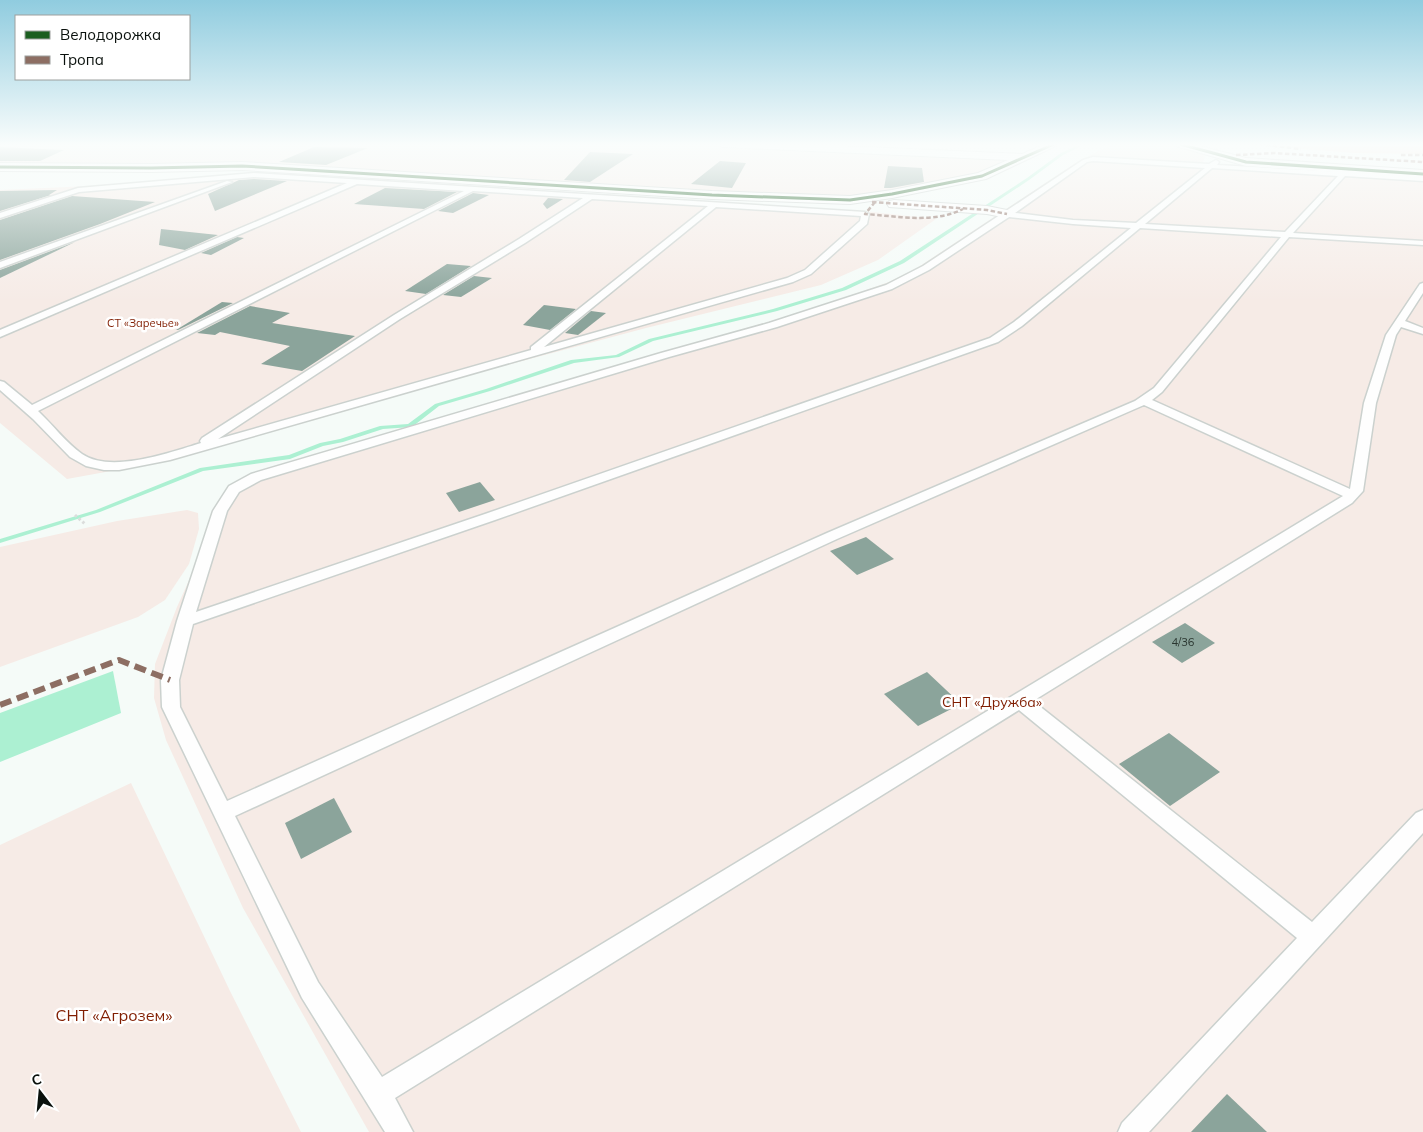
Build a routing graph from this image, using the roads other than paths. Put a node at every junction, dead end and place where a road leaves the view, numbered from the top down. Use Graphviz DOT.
graph roads {
  1 [pos="58,197"];
  2 [pos="188,197"];
  3 [pos="321,197"];
  4 [pos="456,197"];
  5 [pos="590,197"];
  6 [pos="604,197"];
  7 [pos="762,197"];
  8 [pos="869,197"];
  9 [pos="1032,197"];
  10 [pos="1173,197"];
  11 [pos="1323,197"];
  12 [pos="850,200"];
  13 [pos="715,204"];
  14 [pos="1007,214"];
  15 [pos="0,216"];
  16 [pos="1137,226"];
  17 [pos="1287,236"];
  18 [pos="1423,243"];
  19 [pos="0,265"];
  20 [pos="1423,286"];
  21 [pos="1400,323"];
  22 [pos="1423,331"];
  23 [pos="0,334"];
  24 [pos="532,353"];
  25 [pos="0,384"];
  26 [pos="1143,400"];
  27 [pos="31,410"];
  28 [pos="192,450"];
  29 [pos="1352,495"];
  30 [pos="185,621"];
  31 [pos="1020,701"];
  32 [pos="222,812"];
  33 [pos="1423,819"];
  34 [pos="1314,937"];
  35 [pos="378,1094"];
  36 [pos="400,1132"];
  37 [pos="1131,1132"];
  1 -- 15 [label="lane"];
  2 -- 19 [label="lane"];
  3 -- 23 [label="lane"];
  4 -- 27 [label="lane"];
  5 -- 28 [label="lane"];
  6 -- 13 [label="lane"];
  7 -- 12 [label="street"];
  8 -- 12 [label="street"];
  9 -- 14 [label="lane"];
  10 -- 16 [label="lane"];
  11 -- 17 [label="lane"];
  12 -- 14 [label="street"];
  13 -- 24 [label="lane"];
  13 -- 24 [label="lane"];
  14 -- 16 [label="lane"];
  14 -- 30 [label="lane"];
  16 -- 17 [label="lane"];
  16 -- 30 [label="lane"];
  17 -- 18 [label="lane"];
  17 -- 26 [label="lane"];
  20 -- 21 [label="lane"];
  21 -- 22 [label="lane"];
  21 -- 29 [label="lane"];
  24 -- 28 [label="lane"];
  25 -- 27 [label="lane"];
  26 -- 29 [label="lane"];
  26 -- 32 [label="lane"];
  27 -- 28 [label="lane"];
  29 -- 31 [label="lane"];
  30 -- 32 [label="lane"];
  31 -- 34 [label="lane"];
  31 -- 35 [label="lane"];
  32 -- 35 [label="lane"];
  33 -- 34 [label="lane"];
  34 -- 37 [label="lane"];
  35 -- 36 [label="lane"];
}
